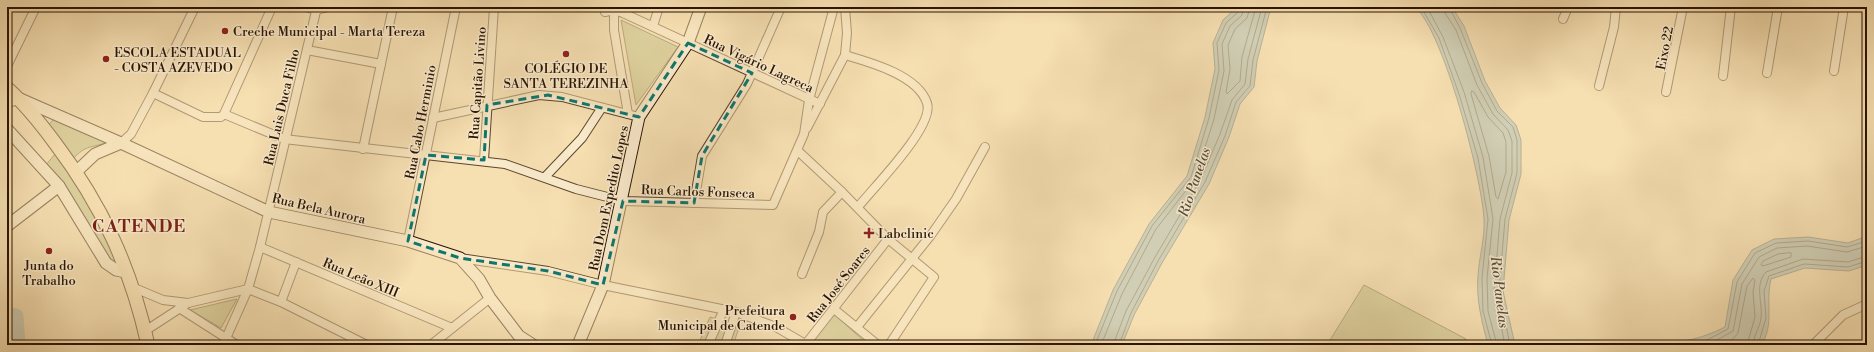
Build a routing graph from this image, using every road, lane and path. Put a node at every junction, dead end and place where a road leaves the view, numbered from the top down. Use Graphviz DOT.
graph roads {
  1 [pos="36,7"];
  2 [pos="194,7"];
  3 [pos="272,7"];
  4 [pos="306,7"];
  5 [pos="328,7"];
  6 [pos="393,7"];
  7 [pos="456,7"];
  8 [pos="494,7"];
  9 [pos="659,7"];
  10 [pos="701,7"];
  11 [pos="781,7"];
  12 [pos="834,7"];
  13 [pos="845,7"];
  14 [pos="1568,7"];
  15 [pos="1616,7"];
  16 [pos="1683,7"];
  17 [pos="1731,7"];
  18 [pos="1778,7"];
  19 [pos="1844,7"];
  20 [pos="316,8"];
  21 [pos="614,9"];
  22 [pos="605,10"];
  23 [pos="1563,19"];
  24 [pos="653,26"];
  25 [pos="614,30"];
  26 [pos="688,43"];
  27 [pos="307,50"];
  28 [pos="845,55"];
  29 [pos="381,64"];
  30 [pos="7,66"];
  31 [pos="1834,71"];
  32 [pos="752,73"];
  33 [pos="1767,73"];
  34 [pos="1723,76"];
  35 [pos="1599,86"];
  36 [pos="7,88"];
  37 [pos="1666,92"];
  38 [pos="153,93"];
  39 [pos="13,100"];
  40 [pos="809,100"];
  41 [pos="820,104"];
  42 [pos="487,105"];
  43 [pos="601,109"];
  44 [pos="224,114"];
  45 [pos="628,114"];
  46 [pos="639,117"];
  47 [pos="433,118"];
  48 [pos="7,129"];
  49 [pos="804,134"];
  50 [pos="284,139"];
  51 [pos="121,143"];
  52 [pos="985,148"];
  53 [pos="362,149"];
  54 [pos="798,150"];
  55 [pos="426,155"];
  56 [pos="484,160"];
  57 [pos="77,171"];
  58 [pos="544,177"];
  59 [pos="59,186"];
  60 [pos="842,192"];
  61 [pos="623,201"];
  62 [pos="694,203"];
  63 [pos="858,207"];
  64 [pos="269,212"];
  65 [pos="8,223"];
  66 [pos="888,238"];
  67 [pos="408,241"];
  68 [pos="260,247"];
  69 [pos="460,258"];
  70 [pos="913,259"];
  71 [pos="296,262"];
  72 [pos="126,272"];
  73 [pos="802,274"];
  74 [pos="603,285"];
  75 [pos="131,286"];
  76 [pos="248,289"];
  77 [pos="490,298"];
  78 [pos="281,302"];
  79 [pos="188,303"];
  80 [pos="1867,304"];
  81 [pos="179,308"];
  82 [pos="834,309"];
  83 [pos="724,310"];
  84 [pos="740,314"];
  85 [pos="857,327"];
  86 [pos="452,328"];
  87 [pos="145,331"];
  88 [pos="225,342"];
  89 [pos="148,345"];
  90 [pos="237,345"];
  91 [pos="367,345"];
  92 [pos="431,345"];
  93 [pos="533,345"];
  94 [pos="578,345"];
  95 [pos="708,345"];
  96 [pos="725,345"];
  97 [pos="806,345"];
  98 [pos="878,345"];
  99 [pos="889,345"];
  100 [pos="1813,345"];
  1 -- 30 [label="street"];
  2 -- 38 [label="street"];
  3 -- 44 [label="street"];
  4 -- 20 [label="street"];
  5 -- 20 [label="street"];
  6 -- 29 [label="street"];
  7 -- 47 [label="street, Rua Cabo Herminio"];
  8 -- 42 [label="street, Rua Capitão Livino"];
  9 -- 24 [label="street"];
  10 -- 26 [label="street"];
  11 -- 32 [label="street"];
  12 -- 40 [label="street"];
  13 -- 28 [label="street"];
  14 -- 23 [label="street"];
  15 -- 35 [label="street"];
  16 -- 37 [label="street, Eixo 22"];
  17 -- 34 [label="street"];
  18 -- 33 [label="street"];
  19 -- 31 [label="street"];
  20 -- 27 [label="street, Rua Luis Duca Filho"];
  21 -- 22 [label="street"];
  21 -- 24 [label="street, Rua Vigário Lagreca"];
  21 -- 25 [label="street"];
  22 -- 25 [label="street"];
  24 -- 26 [label="street, Rua Vigário Lagreca"];
  25 -- 45 [label="street"];
  26 -- 32 [label="street, Rua Vigário Lagreca"];
  26 -- 46 [label="street"];
  27 -- 29 [label="street"];
  27 -- 50 [label="street, Rua Luis Duca Filho"];
  28 -- 41 [label="street"];
  28 -- 63 [label="street"];
  29 -- 53 [label="street"];
  32 -- 40 [label="street, Rua Vigário Lagreca"];
  32 -- 62 [label="street"];
  36 -- 39 [label="main road"];
  38 -- 44 [label="street"];
  38 -- 51 [label="street"];
  39 -- 51 [label="street, Rua Bela Aurora"];
  39 -- 57 [label="main road"];
  40 -- 41 [label="street, Rua Vigário Lagreca"];
  40 -- 49 [label="street"];
  41 -- 49 [label="street"];
  42 -- 43 [label="street"];
  42 -- 47 [label="street"];
  42 -- 56 [label="street, Rua Capitão Livino"];
  43 -- 45 [label="street"];
  43 -- 58 [label="street"];
  44 -- 50 [label="street, Rua Carlos Fonseca"];
  45 -- 46 [label="street"];
  46 -- 61 [label="street, Rua Dom Expedito Lopes"];
  47 -- 55 [label="street, Rua Cabo Herminio"];
  48 -- 59 [label="street"];
  49 -- 54 [label="street"];
  50 -- 53 [label="street, Rua Carlos Fonseca"];
  50 -- 64 [label="street, Rua Luis Duca Filho"];
  51 -- 57 [label="street"];
  51 -- 64 [label="street, Rua Bela Aurora"];
  52 -- 70 [label="street"];
  53 -- 55 [label="street, Rua Carlos Fonseca"];
  54 -- 60 [label="street"];
  54 -- 62 [label="street, Rua Carlos Fonseca"];
  55 -- 56 [label="street, Rua Carlos Fonseca"];
  55 -- 67 [label="street, Rua Cabo Herminio"];
  56 -- 58 [label="street, Rua Carlos Fonseca"];
  57 -- 72 [label="main road"];
  58 -- 61 [label="street, Rua Carlos Fonseca"];
  59 -- 65 [label="street"];
  59 -- 72 [label="street"];
  60 -- 63 [label="street"];
  60 -- 73 [label="street"];
  61 -- 62 [label="street, Rua Carlos Fonseca"];
  61 -- 74 [label="street, Rua Dom Expedito Lopes"];
  63 -- 66 [label="street"];
  64 -- 67 [label="street, Rua Bela Aurora"];
  64 -- 68 [label="street, Rua Luis Duca Filho"];
  66 -- 70 [label="street"];
  66 -- 82 [label="street, Rua José Soares"];
  67 -- 69 [label="street, Rua Bela Aurora"];
  68 -- 71 [label="street, Rua Leão XIII"];
  68 -- 76 [label="street, Rua Luis Duca Filho"];
  69 -- 74 [label="street"];
  69 -- 77 [label="street, Rua Bela Aurora"];
  70 -- 85 [label="street"];
  70 -- 99 [label="street"];
  71 -- 78 [label="street"];
  71 -- 86 [label="street, Rua Leão XIII"];
  72 -- 75 [label="main road"];
  74 -- 83 [label="street"];
  74 -- 94 [label="street, Rua Dom Expedito Lopes"];
  75 -- 79 [label="street"];
  75 -- 87 [label="main road"];
  76 -- 78 [label="street"];
  76 -- 79 [label="street"];
  76 -- 88 [label="street, Rua Luis Duca Filho"];
  77 -- 86 [label="street"];
  77 -- 93 [label="street, Rua Bela Aurora"];
  78 -- 91 [label="street"];
  79 -- 81 [label="street"];
  80 -- 100 [label="street"];
  81 -- 87 [label="street"];
  81 -- 88 [label="street"];
  82 -- 85 [label="street"];
  82 -- 97 [label="street, Rua José Soares"];
  83 -- 84 [label="street"];
  83 -- 95 [label="street"];
  84 -- 96 [label="street"];
  84 -- 97 [label="street"];
  85 -- 98 [label="street"];
  86 -- 92 [label="street"];
  87 -- 89 [label="main road"];
  88 -- 90 [label="street"];
}
